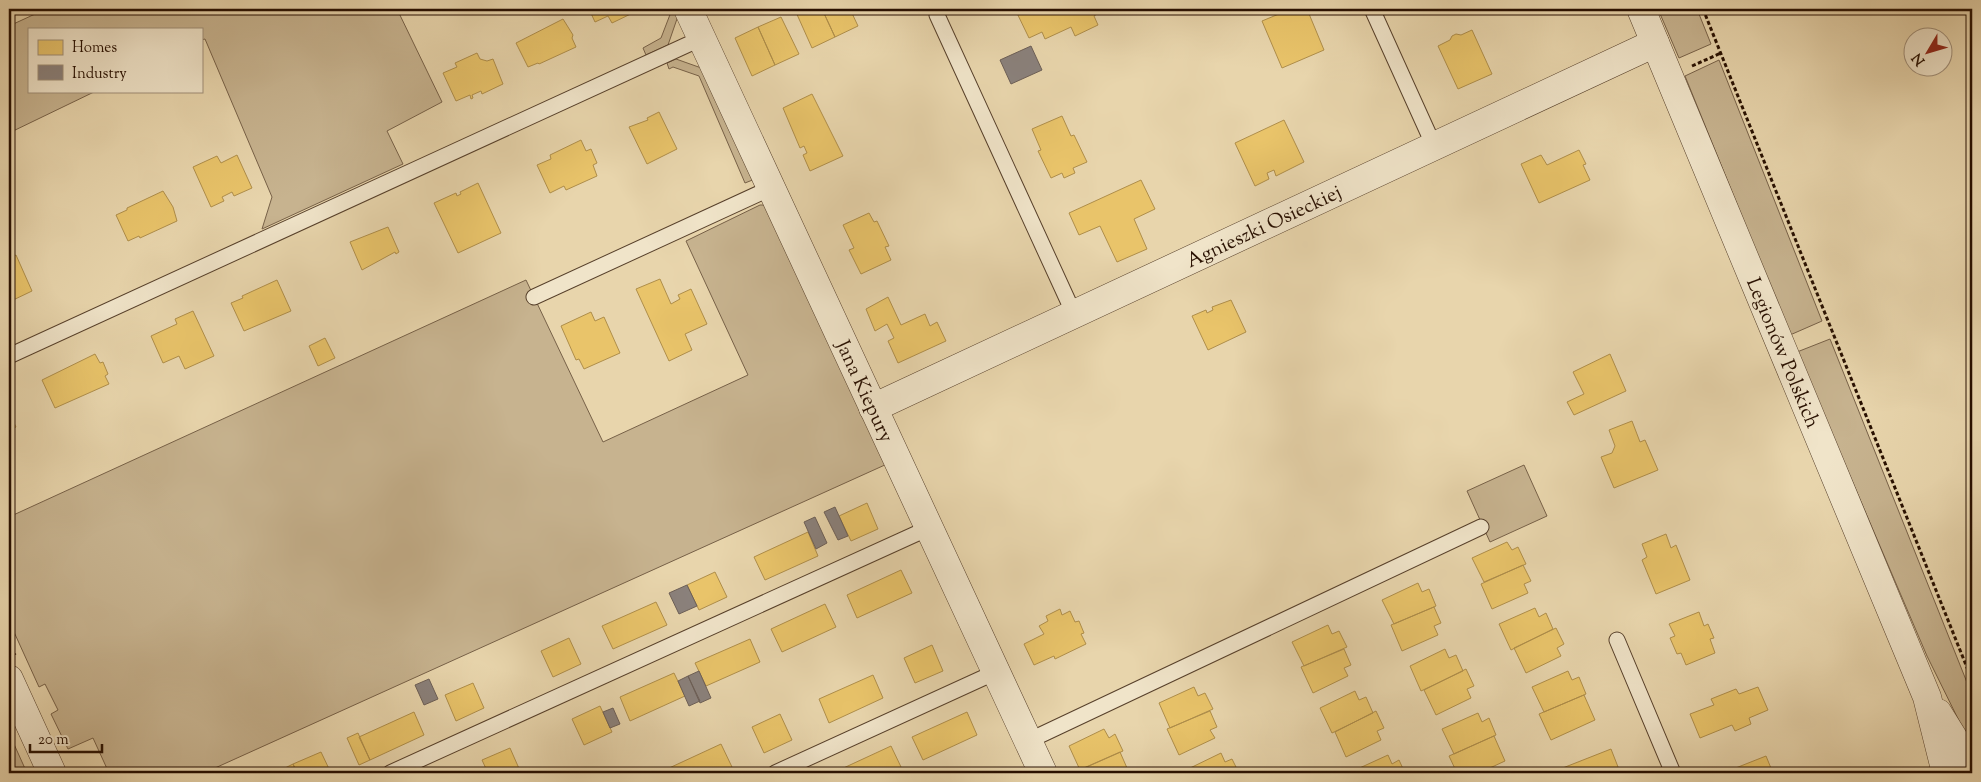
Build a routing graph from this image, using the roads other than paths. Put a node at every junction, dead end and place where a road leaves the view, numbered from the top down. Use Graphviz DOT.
graph roads {
  1 [pos="688,9"];
  2 [pos="1372,9"];
  3 [pos="1641,9"];
  4 [pos="937,15"];
  5 [pos="702,38"];
  6 [pos="1655,42"];
  7 [pos="1434,146"];
  8 [pos="771,188"];
  9 [pos="534,297"];
  10 [pos="1074,314"];
  11 [pos="9,356"];
  12 [pos="873,408"];
  13 [pos="1481,526"];
  14 [pos="920,532"];
  15 [pos="1617,640"];
  16 [pos="985,677"];
  17 [pos="9,679"];
  18 [pos="1927,697"];
  19 [pos="1028,741"];
  20 [pos="1972,768"];
  21 [pos="52,773"];
  22 [pos="390,773"];
  23 [pos="775,773"];
  24 [pos="1042,773"];
  25 [pos="1673,773"];
  26 [pos="1946,773"];
  1 -- 5 [label="street, Jana Kiepury"];
  2 -- 7 [label="lane"];
  3 -- 6 [label="street, Legionów Polskich"];
  4 -- 10 [label="lane"];
  5 -- 8 [label="street, Jana Kiepury"];
  5 -- 11 [label="lane"];
  6 -- 7 [label="street, Agnieszki Osieckiej"];
  6 -- 18 [label="street, Legionów Polskich"];
  7 -- 10 [label="street, Agnieszki Osieckiej"];
  8 -- 9 [label="lane"];
  8 -- 12 [label="street, Jana Kiepury"];
  10 -- 12 [label="street, Agnieszki Osieckiej"];
  12 -- 19 [label="street, Jana Kiepury"];
  13 -- 19 [label="lane"];
  14 -- 22 [label="lane"];
  15 -- 25 [label="lane"];
  16 -- 23 [label="lane"];
  17 -- 21 [label="street"];
  18 -- 20 [label="street, Legionów Polskich"];
  18 -- 26 [label="street, Legionów Polskich"];
  19 -- 24 [label="street, Jana Kiepury"];
}
